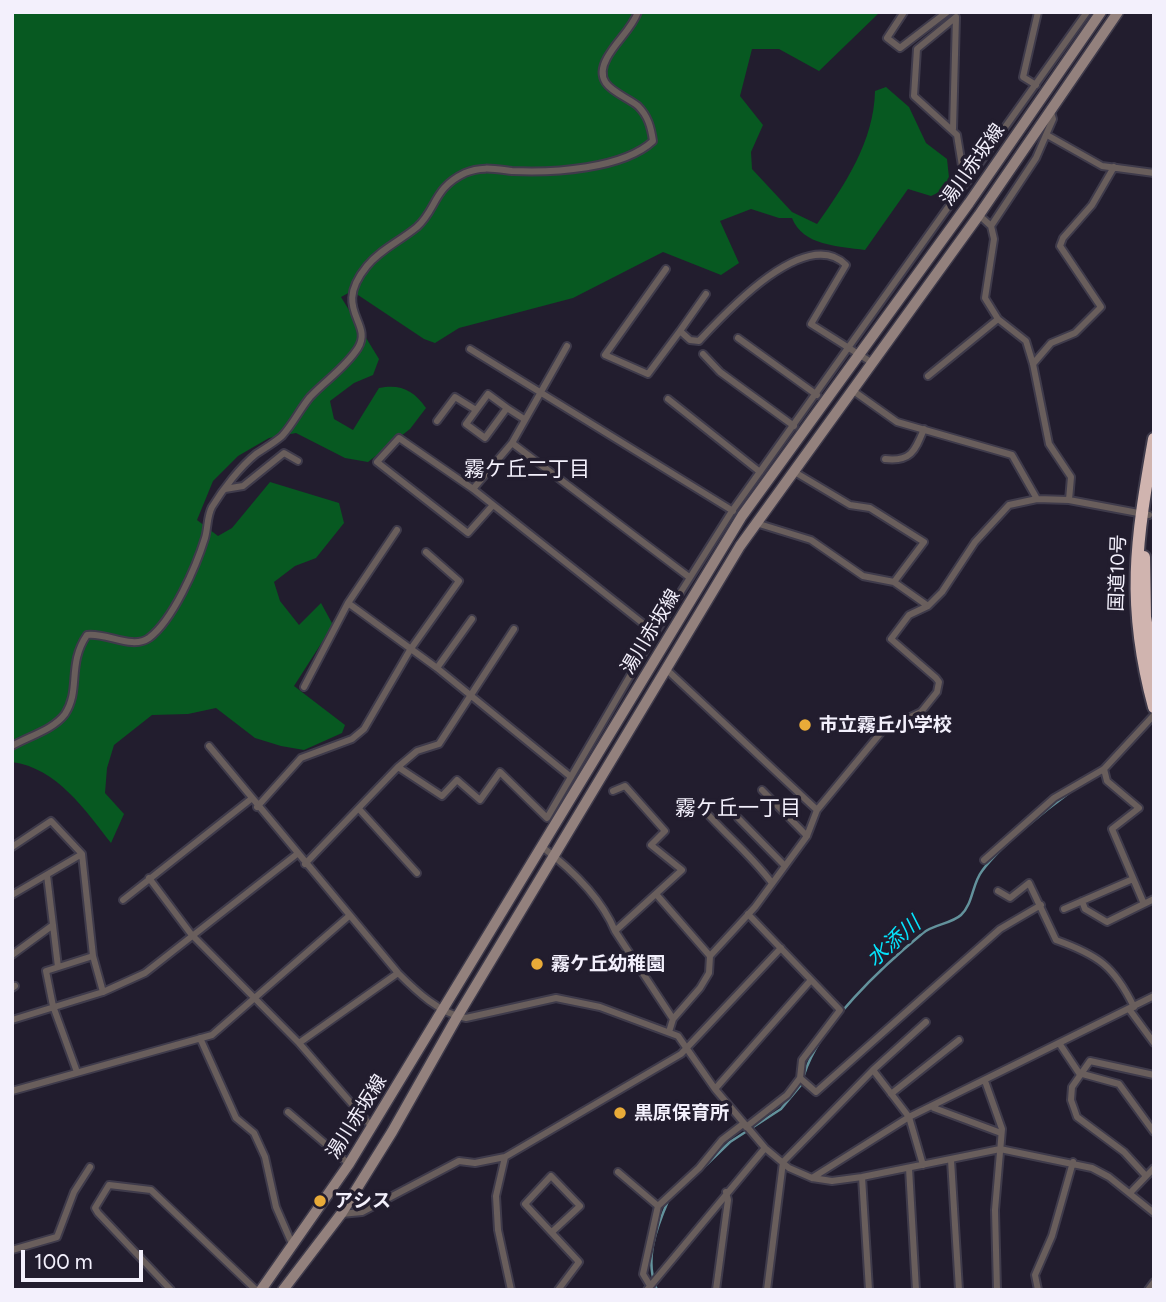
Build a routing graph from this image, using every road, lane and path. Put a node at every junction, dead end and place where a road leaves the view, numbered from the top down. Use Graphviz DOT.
graph roads {
  1 [pos="638,12"];
  2 [pos="904,12"];
  3 [pos="947,12"];
  4 [pos="1038,12"];
  5 [pos="1087,12"];
  6 [pos="1101,12"];
  7 [pos="1118,12"];
  8 [pos="1036,85"];
  9 [pos="1050,108"];
  10 [pos="953,129"];
  11 [pos="1047,135"];
  12 [pos="1114,167"];
  13 [pos="1154,173"];
  14 [pos="968,181"];
  15 [pos="979,215"];
  16 [pos="990,226"];
  17 [pos="666,269"];
  18 [pos="706,294"];
  19 [pos="998,319"];
  20 [pos="680,331"];
  21 [pos="738,338"];
  22 [pos="567,346"];
  23 [pos="470,349"];
  24 [pos="854,352"];
  25 [pos="703,354"];
  26 [pos="871,362"];
  27 [pos="1033,363"];
  28 [pos="928,376"];
  29 [pos="852,390"];
  30 [pos="541,391"];
  31 [pos="817,395"];
  32 [pos="668,399"];
  33 [pos="507,408"];
  34 [pos="476,410"];
  35 [pos="524,419"];
  36 [pos="437,421"];
  37 [pos="794,426"];
  38 [pos="924,429"];
  39 [pos="1154,439"];
  40 [pos="512,443"];
  41 [pos="885,460"];
  42 [pos="298,461"];
  43 [pos="793,471"];
  44 [pos="760,472"];
  45 [pos="1154,487"];
  46 [pos="225,489"];
  47 [pos="473,489"];
  48 [pos="1037,499"];
  49 [pos="1069,500"];
  50 [pos="493,505"];
  51 [pos="737,513"];
  52 [pos="1145,514"];
  53 [pos="755,523"];
  54 [pos="397,530"];
  55 [pos="426,552"];
  56 [pos="689,578"];
  57 [pos="894,582"];
  58 [pos="348,603"];
  59 [pos="928,606"];
  60 [pos="472,619"];
  61 [pos="514,629"];
  62 [pos="655,633"];
  63 [pos="410,650"];
  64 [pos="437,668"];
  65 [pos="666,669"];
  66 [pos="1154,670"];
  67 [pos="303,687"];
  68 [pos="470,695"];
  69 [pos="1154,707"];
  70 [pos="1154,715"];
  71 [pos="12,746"];
  72 [pos="209,746"];
  73 [pos="398,767"];
  74 [pos="1104,769"];
  75 [pos="571,777"];
  76 [pos="762,790"];
  77 [pos="613,791"];
  78 [pos="251,799"];
  79 [pos="257,807"];
  80 [pos="359,809"];
  81 [pos="703,809"];
  82 [pos="817,810"];
  83 [pos="738,818"];
  84 [pos="807,836"];
  85 [pos="541,846"];
  86 [pos="12,847"];
  87 [pos="82,854"];
  88 [pos="297,854"];
  89 [pos="554,856"];
  90 [pos="984,860"];
  91 [pos="306,864"];
  92 [pos="785,866"];
  93 [pos="417,873"];
  94 [pos="47,875"];
  95 [pos="149,878"];
  96 [pos="1133,879"];
  97 [pos="772,883"];
  98 [pos="998,891"];
  99 [pos="656,894"];
  100 [pos="12,895"];
  101 [pos="1154,899"];
  102 [pos="122,900"];
  103 [pos="1082,901"];
  104 [pos="1144,904"];
  105 [pos="1041,905"];
  106 [pos="1064,909"];
  107 [pos="748,914"];
  108 [pos="349,916"];
  109 [pos="53,925"];
  110 [pos="615,931"];
  111 [pos="191,933"];
  112 [pos="780,948"];
  113 [pos="12,955"];
  114 [pos="93,956"];
  115 [pos="710,956"];
  116 [pos="58,967"];
  117 [pos="398,974"];
  118 [pos="811,980"];
  119 [pos="103,992"];
  120 [pos="1154,996"];
  121 [pos="253,998"];
  122 [pos="53,1006"];
  123 [pos="1131,1008"];
  124 [pos="444,1009"];
  125 [pos="457,1017"];
  126 [pos="673,1019"];
  127 [pos="12,1020"];
  128 [pos="926,1022"];
  129 [pos="669,1032"];
  130 [pos="200,1038"];
  131 [pos="959,1040"];
  132 [pos="299,1043"];
  133 [pos="1059,1043"];
  134 [pos="1154,1043"];
  135 [pos="687,1045"];
  136 [pos="873,1070"];
  137 [pos="76,1072"];
  138 [pos="1079,1073"];
  139 [pos="1154,1075"];
  140 [pos="800,1078"];
  141 [pos="985,1081"];
  142 [pos="715,1089"];
  143 [pos="12,1091"];
  144 [pos="891,1094"];
  145 [pos="933,1108"];
  146 [pos="288,1112"];
  147 [pos="909,1117"];
  148 [pos="744,1126"];
  149 [pos="372,1127"];
  150 [pos="1154,1132"];
  151 [pos="1001,1133"];
  152 [pos="765,1148"];
  153 [pos="1000,1149"];
  154 [pos="505,1157"];
  155 [pos="951,1160"];
  156 [pos="783,1162"];
  157 [pos="1073,1162"];
  158 [pos="349,1164"];
  159 [pos="923,1165"];
  160 [pos="90,1167"];
  161 [pos="909,1168"];
  162 [pos="1154,1168"];
  163 [pos="618,1172"];
  164 [pos="1146,1176"];
  165 [pos="862,1177"];
  166 [pos="812,1178"];
  167 [pos="726,1192"];
  168 [pos="1130,1193"];
  169 [pos="658,1206"];
  170 [pos="1154,1213"];
  171 [pos="341,1214"];
  172 [pos="552,1232"];
  173 [pos="293,1246"];
  174 [pos="12,1250"];
  175 [pos="1154,1282"];
  176 [pos="649,1288"];
  177 [pos="171,1290"];
  178 [pos="258,1290"];
  179 [pos="283,1290"];
  180 [pos="511,1290"];
  181 [pos="558,1290"];
  182 [pos="716,1290"];
  183 [pos="767,1290"];
  184 [pos="869,1290"];
  185 [pos="916,1290"];
  186 [pos="959,1290"];
  187 [pos="998,1290"];
  188 [pos="1038,1290"];
  189 [pos="1148,1290"];
  1 -- 46 [label="street"];
  2 -- 3 [label="street"];
  4 -- 8 [label="street"];
  5 -- 8 [label="street"];
  6 -- 24 [label="main road, 湯川赤坂線"];
  7 -- 9 [label="main road, 湯川赤坂線"];
  8 -- 14 [label="street"];
  9 -- 11 [label="street"];
  9 -- 15 [label="main road, 湯川赤坂線"];
  10 -- 10 [label="street"];
  10 -- 14 [label="street"];
  11 -- 12 [label="street"];
  11 -- 16 [label="street"];
  12 -- 13 [label="street"];
  12 -- 27 [label="street"];
  14 -- 24 [label="street"];
  15 -- 16 [label="street"];
  15 -- 26 [label="main road, 湯川赤坂線"];
  16 -- 19 [label="street"];
  17 -- 20 [label="street"];
  18 -- 20 [label="street"];
  19 -- 27 [label="street"];
  19 -- 28 [label="street"];
  20 -- 24 [label="street"];
  21 -- 31 [label="street"];
  22 -- 30 [label="street"];
  23 -- 30 [label="street"];
  24 -- 26 [label="street"];
  24 -- 31 [label="street"];
  24 -- 51 [label="main road, 湯川赤坂線"];
  25 -- 37 [label="street"];
  26 -- 29 [label="main road, 湯川赤坂線"];
  27 -- 49 [label="street"];
  29 -- 38 [label="street"];
  29 -- 43 [label="main road, 湯川赤坂線"];
  30 -- 35 [label="street"];
  30 -- 51 [label="street"];
  31 -- 37 [label="street"];
  32 -- 44 [label="street"];
  33 -- 34 [label="street"];
  33 -- 34 [label="street"];
  33 -- 35 [label="street"];
  34 -- 36 [label="street"];
  35 -- 40 [label="street"];
  37 -- 44 [label="street"];
  38 -- 41 [label="street"];
  38 -- 48 [label="street"];
  39 -- 52 [label="highway, 国道10号"];
  40 -- 47 [label="street"];
  40 -- 56 [label="street"];
  42 -- 46 [label="street"];
  43 -- 53 [label="main road, 湯川赤坂線"];
  43 -- 57 [label="street"];
  44 -- 51 [label="street"];
  45 -- 52 [label="highway, 国道10号"];
  46 -- 71 [label="street"];
  47 -- 50 [label="street"];
  47 -- 50 [label="street"];
  48 -- 49 [label="street"];
  48 -- 59 [label="street"];
  49 -- 52 [label="street"];
  50 -- 62 [label="street"];
  51 -- 56 [label="street"];
  51 -- 85 [label="main road, 湯川赤坂線"];
  52 -- 66 [label="highway, 国道10号"];
  52 -- 69 [label="highway, 国道10号"];
  53 -- 57 [label="street"];
  53 -- 65 [label="main road, 湯川赤坂線"];
  54 -- 58 [label="street"];
  55 -- 63 [label="street"];
  56 -- 62 [label="street"];
  57 -- 59 [label="street"];
  58 -- 63 [label="street"];
  58 -- 67 [label="street"];
  59 -- 82 [label="street"];
  60 -- 64 [label="street"];
  61 -- 68 [label="street"];
  62 -- 75 [label="street"];
  63 -- 64 [label="street"];
  63 -- 79 [label="street"];
  64 -- 68 [label="street"];
  65 -- 82 [label="street"];
  65 -- 89 [label="main road, 湯川赤坂線"];
  68 -- 73 [label="street"];
  68 -- 75 [label="street"];
  70 -- 74 [label="street"];
  72 -- 78 [label="street"];
  73 -- 75 [label="street"];
  73 -- 80 [label="street"];
  74 -- 90 [label="street"];
  74 -- 96 [label="street"];
  76 -- 84 [label="street"];
  77 -- 99 [label="street"];
  78 -- 79 [label="street"];
  78 -- 95 [label="street"];
  79 -- 88 [label="street"];
  80 -- 91 [label="street"];
  80 -- 93 [label="street"];
  81 -- 97 [label="street"];
  82 -- 84 [label="street"];
  83 -- 92 [label="street"];
  84 -- 92 [label="street"];
  85 -- 89 [label="street"];
  85 -- 124 [label="main road, 湯川赤坂線"];
  86 -- 87 [label="street"];
  87 -- 94 [label="street"];
  87 -- 114 [label="street"];
  88 -- 91 [label="street"];
  88 -- 111 [label="street"];
  89 -- 110 [label="street"];
  89 -- 125 [label="main road, 湯川赤坂線"];
  91 -- 108 [label="street"];
  92 -- 97 [label="street"];
  94 -- 100 [label="street"];
  94 -- 109 [label="street"];
  95 -- 102 [label="street"];
  95 -- 111 [label="street"];
  96 -- 103 [label="street"];
  96 -- 104 [label="street"];
  97 -- 107 [label="street"];
  98 -- 105 [label="street"];
  99 -- 110 [label="street"];
  99 -- 115 [label="street"];
  101 -- 104 [label="street"];
  103 -- 104 [label="street"];
  103 -- 106 [label="street"];
  105 -- 123 [label="street"];
  105 -- 140 [label="street"];
  107 -- 112 [label="street"];
  107 -- 115 [label="street"];
  108 -- 117 [label="street"];
  108 -- 121 [label="street"];
  109 -- 113 [label="street"];
  109 -- 116 [label="street"];
  110 -- 126 [label="street"];
  111 -- 119 [label="street"];
  111 -- 121 [label="street"];
  112 -- 118 [label="street"];
  112 -- 135 [label="street"];
  114 -- 116 [label="street"];
  114 -- 119 [label="street"];
  115 -- 126 [label="street"];
  116 -- 122 [label="street"];
  117 -- 124 [label="street"];
  117 -- 132 [label="street"];
  118 -- 140 [label="street"];
  118 -- 142 [label="street"];
  119 -- 122 [label="street"];
  120 -- 123 [label="street"];
  121 -- 130 [label="street"];
  121 -- 132 [label="street"];
  122 -- 127 [label="street"];
  122 -- 137 [label="street"];
  123 -- 133 [label="street"];
  123 -- 134 [label="street"];
  124 -- 125 [label="street"];
  124 -- 149 [label="main road, 湯川赤坂線"];
  125 -- 129 [label="street"];
  125 -- 171 [label="main road, 湯川赤坂線"];
  126 -- 129 [label="street"];
  128 -- 136 [label="street"];
  129 -- 135 [label="street"];
  130 -- 137 [label="street"];
  130 -- 173 [label="street"];
  131 -- 144 [label="street"];
  132 -- 149 [label="street"];
  133 -- 138 [label="street"];
  133 -- 141 [label="street"];
  135 -- 142 [label="street"];
  135 -- 154 [label="street"];
  136 -- 144 [label="street"];
  136 -- 156 [label="street"];
  137 -- 143 [label="street"];
  138 -- 139 [label="street"];
  138 -- 150 [label="street"];
  138 -- 164 [label="street"];
  140 -- 148 [label="street"];
  141 -- 145 [label="street"];
  141 -- 151 [label="street"];
  142 -- 148 [label="street"];
  144 -- 147 [label="street"];
  145 -- 147 [label="street"];
  145 -- 151 [label="street"];
  146 -- 158 [label="street"];
  147 -- 159 [label="street"];
  147 -- 166 [label="street"];
  148 -- 152 [label="street"];
  148 -- 169 [label="street"];
  149 -- 158 [label="main road, 湯川赤坂線"];
  151 -- 153 [label="street"];
  152 -- 156 [label="street"];
  152 -- 167 [label="street"];
  153 -- 155 [label="street"];
  153 -- 157 [label="street"];
  153 -- 187 [label="street"];
  154 -- 171 [label="street"];
  154 -- 180 [label="street"];
  155 -- 159 [label="street"];
  155 -- 186 [label="street"];
  156 -- 166 [label="street"];
  156 -- 183 [label="street"];
  157 -- 168 [label="street"];
  157 -- 188 [label="street"];
  158 -- 173 [label="main road, 湯川赤坂線"];
  159 -- 161 [label="street"];
  160 -- 174 [label="street"];
  161 -- 165 [label="street"];
  161 -- 185 [label="street"];
  162 -- 164 [label="street"];
  163 -- 169 [label="street"];
  164 -- 168 [label="street"];
  165 -- 166 [label="street"];
  165 -- 184 [label="street"];
  167 -- 176 [label="street"];
  167 -- 182 [label="street"];
  168 -- 170 [label="street"];
  169 -- 176 [label="street"];
  171 -- 179 [label="main road, 湯川赤坂線"];
  172 -- 172 [label="street"];
  172 -- 181 [label="street"];
  173 -- 178 [label="main road, 湯川赤坂線"];
  175 -- 189 [label="street"];
  177 -- 178 [label="street"];
}
